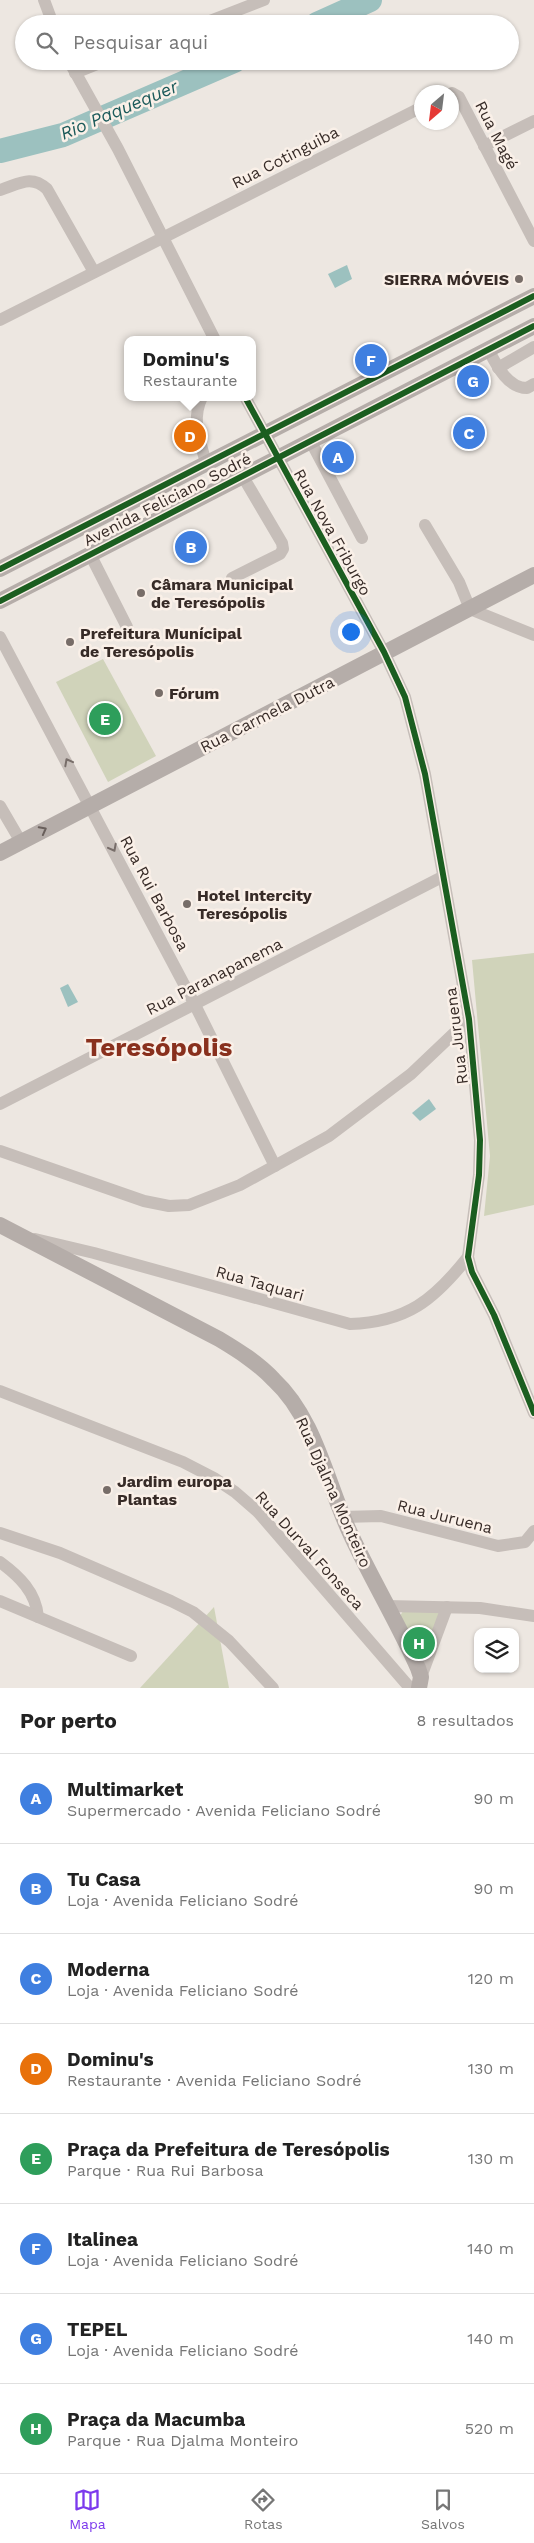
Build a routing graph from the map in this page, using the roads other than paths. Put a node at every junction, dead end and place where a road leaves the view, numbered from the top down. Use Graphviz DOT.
graph roads {
  1 [pos="44,0"];
  2 [pos="264,0"];
  3 [pos="50,15"];
  4 [pos="225,15"];
  5 [pos="74,70"];
  6 [pos="82,70"];
  7 [pos="75,73"];
  8 [pos="459,102"];
  9 [pos="414,111"];
  10 [pos="534,121"];
  11 [pos="484,146"];
  12 [pos="0,190"];
  13 [pos="162,236"];
  14 [pos="534,241"];
  15 [pos="94,272"];
  16 [pos="534,296"];
  17 [pos="0,320"];
  18 [pos="534,326"];
  19 [pos="213,336"];
  20 [pos="534,347"];
  21 [pos="488,349"];
  22 [pos="498,368"];
  23 [pos="534,384"];
  24 [pos="200,401"];
  25 [pos="247,401"];
  26 [pos="263,433"];
  27 [pos="310,440"];
  28 [pos="276,458"];
  29 [pos="206,463"];
  30 [pos="242,475"];
  31 [pos="424,525"];
  32 [pos="362,538"];
  33 [pos="90,554"];
  34 [pos="0,569"];
  35 [pos="534,575"];
  36 [pos="232,578"];
  37 [pos="0,601"];
  38 [pos="470,609"];
  39 [pos="127,627"];
  40 [pos="534,635"];
  41 [pos="0,637"];
  42 [pos="384,652"];
  43 [pos="91,805"];
  44 [pos="0,806"];
  45 [pos="21,842"];
  46 [pos="0,853"];
  47 [pos="442,877"];
  48 [pos="195,1005"];
  49 [pos="469,1019"];
  50 [pos="0,1104"];
  51 [pos="0,1151"];
  52 [pos="275,1166"];
  53 [pos="0,1225"];
  54 [pos="22,1237"];
  55 [pos="468,1257"];
  56 [pos="0,1391"];
  57 [pos="534,1413"];
  58 [pos="342,1517"];
  59 [pos="534,1531"];
  60 [pos="0,1533"];
  61 [pos="0,1562"];
  62 [pos="0,1602"];
  63 [pos="386,1606"];
  64 [pos="447,1607"];
  65 [pos="534,1616"];
  66 [pos="38,1617"];
  67 [pos="131,1656"];
  68 [pos="417,1684"];
  69 [pos="273,1688"];
  1 -- 3 [label="street"];
  2 -- 4 [label="street"];
  5 -- 7 [label="street"];
  6 -- 7 [label="street"];
  7 -- 13 [label="street"];
  8 -- 11 [label="street, Rua Magé"];
  9 -- 13 [label="street, Rua Cotinguiba"];
  10 -- 11 [label="street"];
  11 -- 14 [label="street, Rua Magé"];
  12 -- 15 [label="street"];
  13 -- 15 [label="street, Rua Cotinguiba"];
  13 -- 19 [label="street"];
  15 -- 17 [label="street, Rua Cotinguiba"];
  16 -- 26 [label="main road, Avenida Feliciano Sodré"];
  18 -- 21 [label="main road, Avenida Feliciano Sodré"];
  20 -- 22 [label="street"];
  21 -- 22 [label="street"];
  21 -- 27 [label="main road, Avenida Feliciano Sodré"];
  22 -- 23 [label="street"];
  24 -- 29 [label="street"];
  25 -- 26 [label="street, Rua Nova Friburgo"];
  26 -- 28 [label="street, Rua Nova Friburgo"];
  26 -- 29 [label="main road, Avenida Feliciano Sodré"];
  27 -- 28 [label="main road, Avenida Feliciano Sodré"];
  27 -- 32 [label="street"];
  28 -- 30 [label="main road, Avenida Feliciano Sodré"];
  28 -- 42 [label="street, Rua Nova Friburgo"];
  29 -- 34 [label="main road, Avenida Feliciano Sodré"];
  30 -- 33 [label="main road, Avenida Feliciano Sodré"];
  30 -- 36 [label="street"];
  31 -- 38 [label="street"];
  33 -- 37 [label="main road, Avenida Feliciano Sodré"];
  33 -- 39 [label="street"];
  35 -- 38 [label="main road, Rua Carmela Dutra"];
  38 -- 40 [label="street"];
  38 -- 42 [label="main road, Rua Carmela Dutra"];
  43 -- 41 [label="street, Rua Rui Barbosa, one-way"];
  42 -- 43 [label="main road, Rua Carmela Dutra"];
  42 -- 47 [label="street, Rua Juruena"];
  45 -- 43 [label="main road, Rua Carmela Dutra, one-way"];
  43 -- 48 [label="street, Rua Rui Barbosa, one-way"];
  44 -- 45 [label="street"];
  45 -- 46 [label="main road, Rua Carmela Dutra"];
  47 -- 48 [label="street, Rua Paranapanema"];
  47 -- 49 [label="street, Rua Juruena"];
  48 -- 50 [label="street, Rua Paranapanema"];
  48 -- 52 [label="street, Rua Rui Barbosa"];
  49 -- 52 [label="street"];
  49 -- 55 [label="street, Rua Juruena"];
  51 -- 52 [label="street"];
  53 -- 54 [label="main road, Rua Djalma Monteiro"];
  54 -- 55 [label="street, Rua Taquari"];
  54 -- 58 [label="main road, Rua Djalma Monteiro"];
  55 -- 57 [label="street, Rua Juruena"];
  56 -- 68 [label="street, Rua Durval Fonseca"];
  58 -- 59 [label="street, Rua Juruena"];
  58 -- 63 [label="main road, Rua Djalma Monteiro"];
  60 -- 69 [label="street"];
  61 -- 66 [label="street"];
  62 -- 66 [label="street"];
  63 -- 64 [label="street"];
  63 -- 68 [label="main road, Rua Djalma Monteiro"];
  64 -- 65 [label="street"];
  64 -- 68 [label="street"];
  66 -- 67 [label="street"];
}
